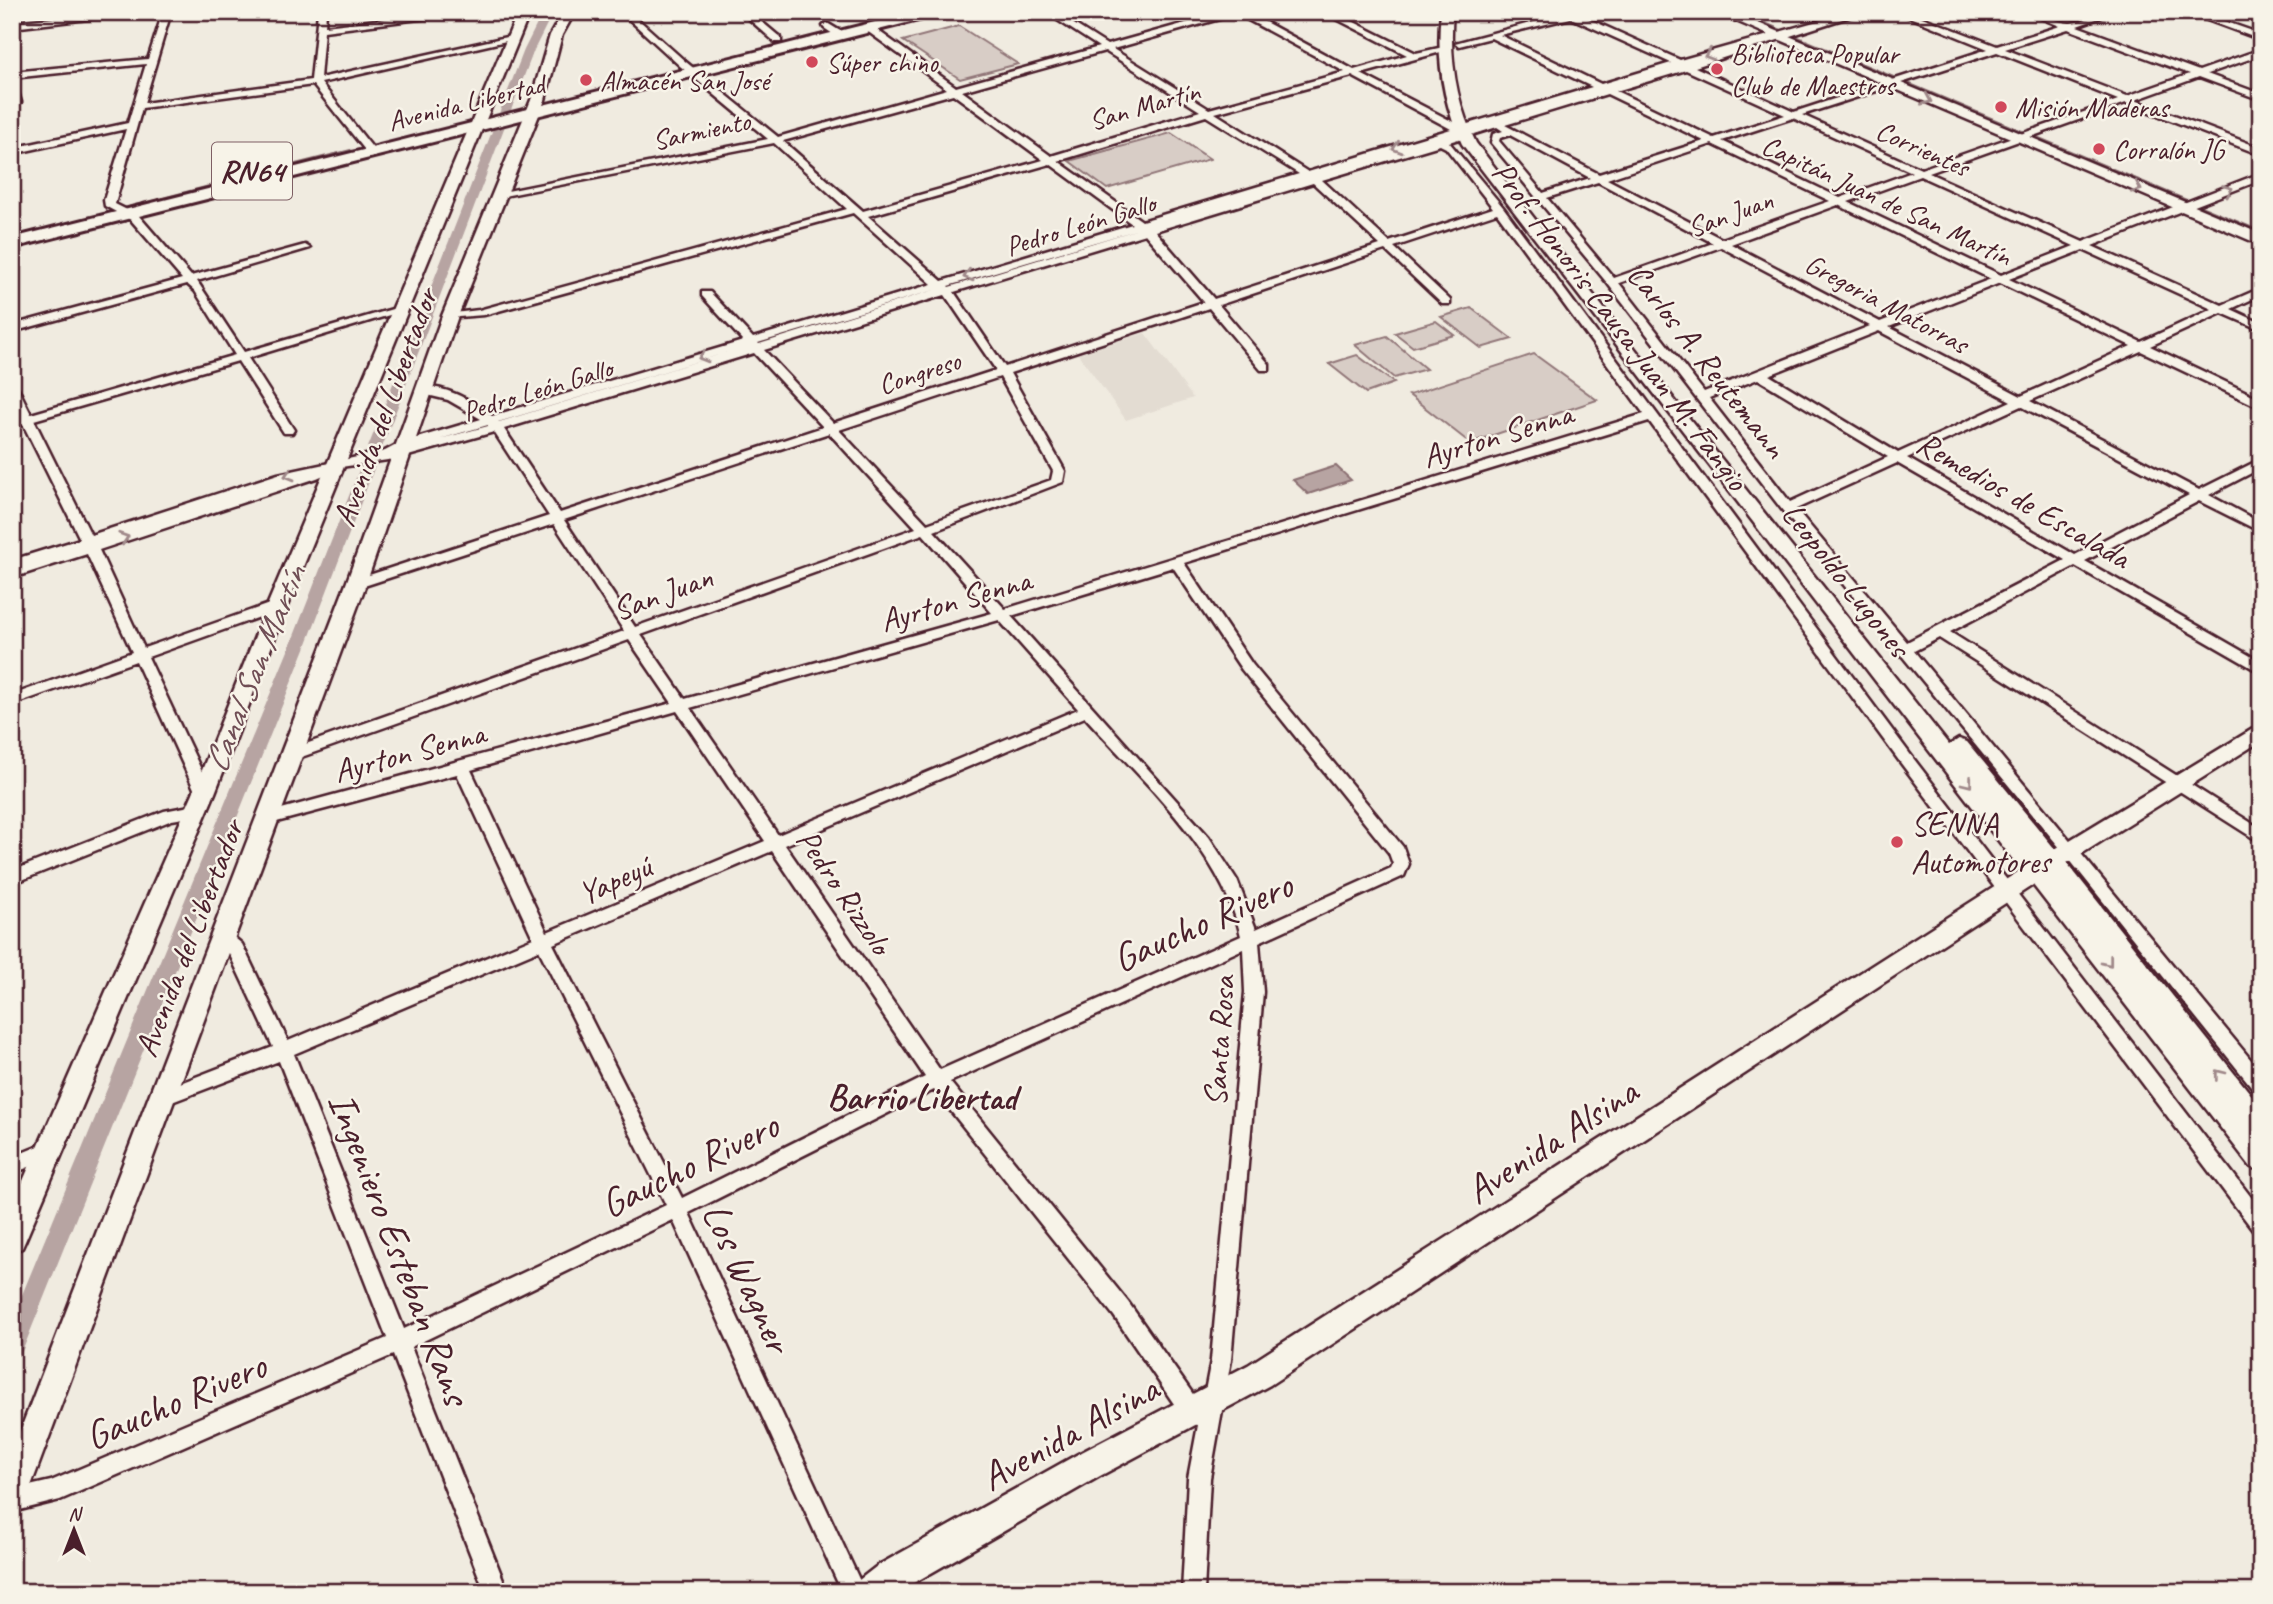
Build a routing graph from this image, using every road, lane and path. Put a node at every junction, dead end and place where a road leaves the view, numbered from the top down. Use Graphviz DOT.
graph roads {
  1 [pos="144,12"];
  2 [pos="167,12"];
  3 [pos="321,12"];
  4 [pos="471,12"];
  5 [pos="524,12"];
  6 [pos="569,12"];
  7 [pos="744,12"];
  8 [pos="875,12"];
  9 [pos="884,12"];
  10 [pos="933,12"];
  11 [pos="1049,12"];
  12 [pos="1238,12"];
  13 [pos="1327,12"];
  14 [pos="1447,12"];
  15 [pos="1460,12"];
  16 [pos="1721,12"];
  17 [pos="1752,12"];
  18 [pos="1860,12"];
  19 [pos="1901,12"];
  20 [pos="2030,12"];
  21 [pos="2112,12"];
  22 [pos="2189,12"];
  23 [pos="628,13"];
  24 [pos="1573,13"];
  25 [pos="899,21"];
  26 [pos="12,25"];
  27 [pos="827,26"];
  28 [pos="2068,27"];
  29 [pos="319,29"];
  30 [pos="870,29"];
  31 [pos="1785,34"];
  32 [pos="842,36"];
  33 [pos="1494,36"];
  34 [pos="2261,37"];
  35 [pos="511,39"];
  36 [pos="778,40"];
  37 [pos="1104,47"];
  38 [pos="1444,48"];
  39 [pos="1460,49"];
  40 [pos="1997,49"];
  41 [pos="2261,52"];
  42 [pos="1413,55"];
  43 [pos="152,61"];
  44 [pos="1685,65"];
  45 [pos="689,68"];
  46 [pos="1352,72"];
  47 [pos="2199,74"];
  48 [pos="12,75"];
  49 [pos="1898,80"];
  50 [pos="315,82"];
  51 [pos="12,89"];
  52 [pos="1604,89"];
  53 [pos="957,91"];
  54 [pos="2261,97"];
  55 [pos="18,100"];
  56 [pos="2129,100"];
  57 [pos="138,106"];
  58 [pos="528,108"];
  59 [pos="1208,113"];
  60 [pos="1794,115"];
  61 [pos="486,118"];
  62 [pos="132,125"];
  63 [pos="1477,125"];
  64 [pos="1510,132"];
  65 [pos="2029,136"];
  66 [pos="1438,139"];
  67 [pos="776,140"];
  68 [pos="1712,142"];
  69 [pos="368,148"];
  70 [pos="12,151"];
  71 [pos="2261,152"];
  72 [pos="1050,160"];
  73 [pos="1923,174"];
  74 [pos="2261,176"];
  75 [pos="1311,177"];
  76 [pos="1598,179"];
  77 [pos="498,196"];
  78 [pos="1540,197"];
  79 [pos="1840,202"];
  80 [pos="2192,204"];
  81 [pos="110,206"];
  82 [pos="1499,209"];
  83 [pos="857,213"];
  84 [pos="131,214"];
  85 [pos="1144,226"];
  86 [pos="2261,226"];
  87 [pos="12,230"];
  88 [pos="2261,240"];
  89 [pos="12,243"];
  90 [pos="1722,244"];
  91 [pos="1387,246"];
  92 [pos="2086,247"];
  93 [pos="304,248"];
  94 [pos="187,279"];
  95 [pos="2001,279"];
  96 [pos="1612,282"];
  97 [pos="944,288"];
  98 [pos="2261,292"];
  99 [pos="706,294"];
  100 [pos="1210,302"];
  101 [pos="1446,302"];
  102 [pos="400,310"];
  103 [pos="2223,310"];
  104 [pos="450,316"];
  105 [pos="2261,327"];
  106 [pos="1880,328"];
  107 [pos="12,329"];
  108 [pos="752,346"];
  109 [pos="2142,347"];
  110 [pos="242,355"];
  111 [pos="1265,367"];
  112 [pos="1003,372"];
  113 [pos="1761,374"];
  114 [pos="12,388"];
  115 [pos="423,390"];
  116 [pos="1701,397"];
  117 [pos="2021,401"];
  118 [pos="2261,404"];
  119 [pos="1651,416"];
  120 [pos="19,421"];
  121 [pos="494,424"];
  122 [pos="830,429"];
  123 [pos="288,430"];
  124 [pos="398,452"];
  125 [pos="1898,458"];
  126 [pos="343,463"];
  127 [pos="2261,463"];
  128 [pos="2200,496"];
  129 [pos="1788,508"];
  130 [pos="556,518"];
  131 [pos="924,528"];
  132 [pos="2261,528"];
  133 [pos="89,545"];
  134 [pos="2075,561"];
  135 [pos="1178,563"];
  136 [pos="12,565"];
  137 [pos="12,574"];
  138 [pos="356,583"];
  139 [pos="277,606"];
  140 [pos="1001,615"];
  141 [pos="1940,632"];
  142 [pos="633,635"];
  143 [pos="1904,650"];
  144 [pos="138,654"];
  145 [pos="2261,668"];
  146 [pos="12,700"];
  147 [pos="682,704"];
  148 [pos="1086,711"];
  149 [pos="2261,731"];
  150 [pos="291,755"];
  151 [pos="463,767"];
  152 [pos="2177,783"];
  153 [pos="199,802"];
  154 [pos="269,818"];
  155 [pos="2261,837"];
  156 [pos="775,841"];
  157 [pos="2053,860"];
  158 [pos="12,878"];
  159 [pos="2006,891"];
  160 [pos="1252,936"];
  161 [pos="223,938"];
  162 [pos="543,942"];
  163 [pos="284,1051"];
  164 [pos="937,1080"];
  165 [pos="2261,1086"];
  166 [pos="164,1097"];
  167 [pos="2261,1127"];
  168 [pos="54,1148"];
  169 [pos="2261,1159"];
  170 [pos="12,1166"];
  171 [pos="678,1209"];
  172 [pos="2261,1225"];
  173 [pos="12,1239"];
  174 [pos="397,1343"];
  175 [pos="1203,1405"];
  176 [pos="12,1494"];
  177 [pos="12,1501"];
  178 [pos="497,1592"];
  179 [pos="854,1592"];
  180 [pos="871,1592"];
  181 [pos="1193,1592"];
  1 -- 26 [label="street"];
  2 -- 43 [label="street"];
  3 -- 29 [label="street"];
  4 -- 29 [label="street"];
  5 -- 35 [label="street, Avenida del Libertador"];
  6 -- 58 [label="street, Avenida del Libertador"];
  7 -- 36 [label="street"];
  8 -- 27 [label="main road, Avenida Libertad / RN64"];
  9 -- 25 [label="street"];
  10 -- 25 [label="main road, Avenida Libertad / RN64"];
  11 -- 37 [label="street"];
  12 -- 37 [label="street, Sarmiento"];
  12 -- 46 [label="street, Gregoria Matorras"];
  13 -- 42 [label="street"];
  14 -- 38 [label="street, Leopoldo Lugones"];
  15 -- 39 [label="street"];
  16 -- 31 [label="street"];
  17 -- 31 [label="street"];
  18 -- 31 [label="street, Pedro León Gallo"];
  19 -- 40 [label="street"];
  20 -- 28 [label="street"];
  21 -- 28 [label="street"];
  22 -- 34 [label="street"];
  23 -- 45 [label="street"];
  24 -- 33 [label="street"];
  24 -- 44 [label="street, Corrientes"];
  25 -- 30 [label="main road, Avenida Libertad / RN64"];
  27 -- 32 [label="street"];
  27 -- 36 [label="main road, Avenida Libertad / RN64"];
  28 -- 40 [label="street"];
  28 -- 47 [label="street"];
  29 -- 50 [label="street"];
  30 -- 32 [label="main road, Avenida Libertad / RN64"];
  30 -- 53 [label="street"];
  31 -- 44 [label="street, Pedro León Gallo"];
  31 -- 49 [label="street"];
  32 -- 45 [label="main road, Avenida Libertad / RN64"];
  33 -- 39 [label="street"];
  33 -- 52 [label="street, Capitán Juan de San Martín"];
  35 -- 50 [label="street"];
  35 -- 61 [label="street, Avenida del Libertador"];
  36 -- 45 [label="main road, Avenida Libertad / RN64"];
  37 -- 53 [label="street, Sarmiento"];
  37 -- 59 [label="street"];
  38 -- 42 [label="street, San Martín"];
  38 -- 63 [label="street, Leopoldo Lugones"];
  40 -- 49 [label="street"];
  40 -- 56 [label="street"];
  41 -- 47 [label="street, San Juan"];
  42 -- 46 [label="street, San Martín"];
  43 -- 48 [label="street"];
  43 -- 57 [label="street"];
  44 -- 52 [label="street, Pedro León Gallo"];
  44 -- 60 [label="street, Corrientes"];
  45 -- 58 [label="main road, Avenida Libertad / RN64"];
  45 -- 67 [label="street"];
  46 -- 59 [label="street, San Martín"];
  46 -- 63 [label="street, Gregoria Matorras"];
  47 -- 54 [label="street"];
  47 -- 56 [label="street, San Juan"];
  49 -- 60 [label="street"];
  49 -- 65 [label="street"];
  50 -- 57 [label="street"];
  50 -- 69 [label="street"];
  51 -- 55 [label="street"];
  52 -- 63 [label="street, Pedro León Gallo"];
  52 -- 68 [label="street, Capitán Juan de San Martín"];
  53 -- 67 [label="street, Sarmiento"];
  53 -- 72 [label="street"];
  56 -- 65 [label="street, San Juan"];
  56 -- 71 [label="street"];
  57 -- 62 [label="street"];
  58 -- 61 [label="main road, Avenida Libertad / RN64"];
  58 -- 77 [label="street, Avenida del Libertador"];
  59 -- 72 [label="street, San Martín"];
  59 -- 75 [label="street"];
  60 -- 68 [label="street"];
  60 -- 73 [label="street, Corrientes"];
  61 -- 69 [label="main road, Avenida Libertad / RN64"];
  61 -- 102 [label="street, Avenida del Libertador"];
  62 -- 70 [label="street"];
  62 -- 81 [label="street"];
  63 -- 64 [label="street, Gregoria Matorras"];
  63 -- 66 [label="street, Pedro León Gallo"];
  63 -- 157 [label="street, Leopoldo Lugones"];
  64 -- 76 [label="street, Gregoria Matorras"];
  64 -- 78 [label="street, Carlos A. Reutemann"];
  65 -- 73 [label="street, San Juan"];
  65 -- 80 [label="street"];
  66 -- 75 [label="street, Pedro León Gallo"];
  66 -- 82 [label="street, Prof. Honoris Causa Juan M. Fangio"];
  67 -- 77 [label="street, Sarmiento"];
  67 -- 83 [label="street"];
  68 -- 76 [label="street"];
  68 -- 79 [label="street, Capitán Juan de San Martín"];
  69 -- 81 [label="main road, Avenida Libertad / RN64"];
  69 -- 84 [label="main road, Avenida Libertad / RN64"];
  72 -- 83 [label="street, San Martín"];
  72 -- 85 [label="street"];
  73 -- 79 [label="street, San Juan"];
  73 -- 92 [label="street, Corrientes"];
  80 -- 74 [label="street, one-way"];
  75 -- 85 [label="street, Pedro León Gallo"];
  75 -- 91 [label="street"];
  76 -- 78 [label="street"];
  76 -- 90 [label="street, Gregoria Matorras"];
  77 -- 104 [label="street, Avenida del Libertador"];
  78 -- 96 [label="street, Carlos A. Reutemann"];
  79 -- 90 [label="street, San Juan"];
  79 -- 95 [label="street, Capitán Juan de San Martín"];
  80 -- 86 [label="street"];
  80 -- 88 [label="street"];
  80 -- 92 [label="street"];
  81 -- 84 [label="street"];
  81 -- 87 [label="main road, Avenida Libertad / RN64"];
  82 -- 91 [label="street, Congreso"];
  82 -- 119 [label="street, Prof. Honoris Causa Juan M. Fangio"];
  83 -- 97 [label="street"];
  83 -- 104 [label="street, San Martín"];
  84 -- 89 [label="main road, Avenida Libertad / RN64"];
  84 -- 94 [label="street"];
  85 -- 97 [label="street, Pedro León Gallo"];
  85 -- 100 [label="street"];
  90 -- 96 [label="street, San Juan"];
  90 -- 106 [label="street, Gregoria Matorras"];
  91 -- 100 [label="street, Congreso"];
  91 -- 101 [label="street"];
  92 -- 95 [label="street"];
  92 -- 103 [label="street, Corrientes"];
  93 -- 94 [label="street"];
  94 -- 107 [label="street"];
  94 -- 110 [label="street"];
  95 -- 106 [label="street"];
  95 -- 109 [label="street, Capitán Juan de San Martín"];
  96 -- 116 [label="street, Carlos A. Reutemann"];
  97 -- 108 [label="street, Pedro León Gallo"];
  97 -- 112 [label="street"];
  98 -- 103 [label="street"];
  99 -- 108 [label="street, Santa Rosa"];
  100 -- 111 [label="street"];
  100 -- 112 [label="street, Congreso"];
  102 -- 110 [label="street"];
  102 -- 126 [label="street, Avenida del Libertador"];
  103 -- 105 [label="street, Corrientes"];
  103 -- 109 [label="street"];
  104 -- 115 [label="street, Avenida del Libertador"];
  106 -- 113 [label="street"];
  106 -- 117 [label="street, Gregoria Matorras"];
  108 -- 121 [label="street, Pedro León Gallo"];
  108 -- 122 [label="street, Santa Rosa"];
  109 -- 117 [label="street"];
  109 -- 118 [label="street, Capitán Juan de San Martín"];
  110 -- 120 [label="street"];
  110 -- 123 [label="street"];
  112 -- 122 [label="street, Congreso"];
  112 -- 131 [label="street, San Juan"];
  113 -- 116 [label="street"];
  113 -- 125 [label="street, Remedios de Escalada"];
  114 -- 120 [label="street"];
  115 -- 121 [label="street, Pedro Rizzolo"];
  115 -- 124 [label="street, Avenida del Libertador"];
  116 -- 129 [label="street, Carlos A. Reutemann"];
  117 -- 125 [label="street"];
  117 -- 128 [label="street, Gregoria Matorras"];
  119 -- 135 [label="street, Ayrton Senna"];
  119 -- 159 [label="street, Prof. Honoris Causa Juan M. Fangio"];
  120 -- 133 [label="street"];
  121 -- 124 [label="street, Pedro León Gallo"];
  121 -- 130 [label="street, Pedro Rizzolo"];
  122 -- 130 [label="street, Congreso"];
  122 -- 131 [label="street, Santa Rosa"];
  124 -- 126 [label="street, Pedro León Gallo"];
  124 -- 138 [label="street, Avenida del Libertador"];
  125 -- 129 [label="street"];
  125 -- 134 [label="street, Remedios de Escalada"];
  126 -- 133 [label="street, Pedro León Gallo"];
  126 -- 139 [label="street, Avenida del Libertador"];
  127 -- 128 [label="street"];
  128 -- 132 [label="street, Gregoria Matorras"];
  128 -- 134 [label="street"];
  129 -- 143 [label="street, Carlos A. Reutemann"];
  130 -- 138 [label="street, Congreso"];
  130 -- 142 [label="street, Pedro Rizzolo"];
  131 -- 140 [label="street, Santa Rosa"];
  131 -- 142 [label="street, San Juan"];
  133 -- 136 [label="street, Pedro León Gallo"];
  133 -- 137 [label="street, Pedro León Gallo"];
  133 -- 144 [label="street"];
  134 -- 141 [label="street"];
  134 -- 145 [label="street, Remedios de Escalada"];
  135 -- 140 [label="street, Ayrton Senna"];
  135 -- 160 [label="street, Gaucho Rivero"];
  138 -- 150 [label="street, Avenida del Libertador"];
  139 -- 144 [label="street"];
  139 -- 153 [label="street, Avenida del Libertador"];
  140 -- 147 [label="street, Ayrton Senna"];
  140 -- 148 [label="street, Santa Rosa"];
  141 -- 143 [label="street"];
  141 -- 152 [label="street"];
  142 -- 147 [label="street, Pedro Rizzolo"];
  142 -- 150 [label="street, San Juan"];
  143 -- 157 [label="street, Carlos A. Reutemann"];
  144 -- 146 [label="street"];
  144 -- 153 [label="street"];
  147 -- 151 [label="street, Ayrton Senna"];
  147 -- 156 [label="street, Pedro Rizzolo"];
  148 -- 156 [label="street, Yapeyú"];
  148 -- 160 [label="street, Santa Rosa"];
  149 -- 152 [label="street, Avenida Alsina"];
  150 -- 154 [label="street, Avenida del Libertador"];
  151 -- 154 [label="street, Ayrton Senna"];
  151 -- 162 [label="street, Los Wagner"];
  152 -- 155 [label="street"];
  152 -- 157 [label="street, Avenida Alsina"];
  153 -- 158 [label="street"];
  153 -- 168 [label="street, Avenida del Libertador"];
  154 -- 161 [label="street, Avenida del Libertador"];
  156 -- 162 [label="street, Yapeyú"];
  156 -- 164 [label="street, Pedro Rizzolo"];
  157 -- 159 [label="street, Avenida Alsina"];
  157 -- 165 [label="street, Carlos A. Reutemann"];
  167 -- 157 [label="street, Leopoldo Lugones, one-way"];
  157 -- 169 [label="street, Leopoldo Lugones, one-way"];
  159 -- 172 [label="street, Prof. Honoris Causa Juan M. Fangio"];
  159 -- 175 [label="street, Avenida Alsina"];
  160 -- 164 [label="street, Gaucho Rivero"];
  160 -- 175 [label="street, Santa Rosa"];
  161 -- 163 [label="street, Ingeniero Esteban Rans"];
  161 -- 166 [label="street, Avenida del Libertador"];
  162 -- 163 [label="street, Yapeyú"];
  162 -- 171 [label="street, Los Wagner"];
  163 -- 166 [label="street, Yapeyú"];
  163 -- 174 [label="street, Ingeniero Esteban Rans"];
  164 -- 171 [label="street, Gaucho Rivero"];
  164 -- 175 [label="street, Pedro Rizzolo"];
  166 -- 176 [label="street, Avenida del Libertador"];
  168 -- 170 [label="street"];
  168 -- 173 [label="street, Avenida del Libertador"];
  171 -- 174 [label="street, Gaucho Rivero"];
  171 -- 179 [label="street, Los Wagner"];
  174 -- 177 [label="street, Gaucho Rivero"];
  174 -- 178 [label="street, Ingeniero Esteban Rans"];
  175 -- 180 [label="street, Avenida Alsina"];
  175 -- 181 [label="street, Santa Rosa"];
}
